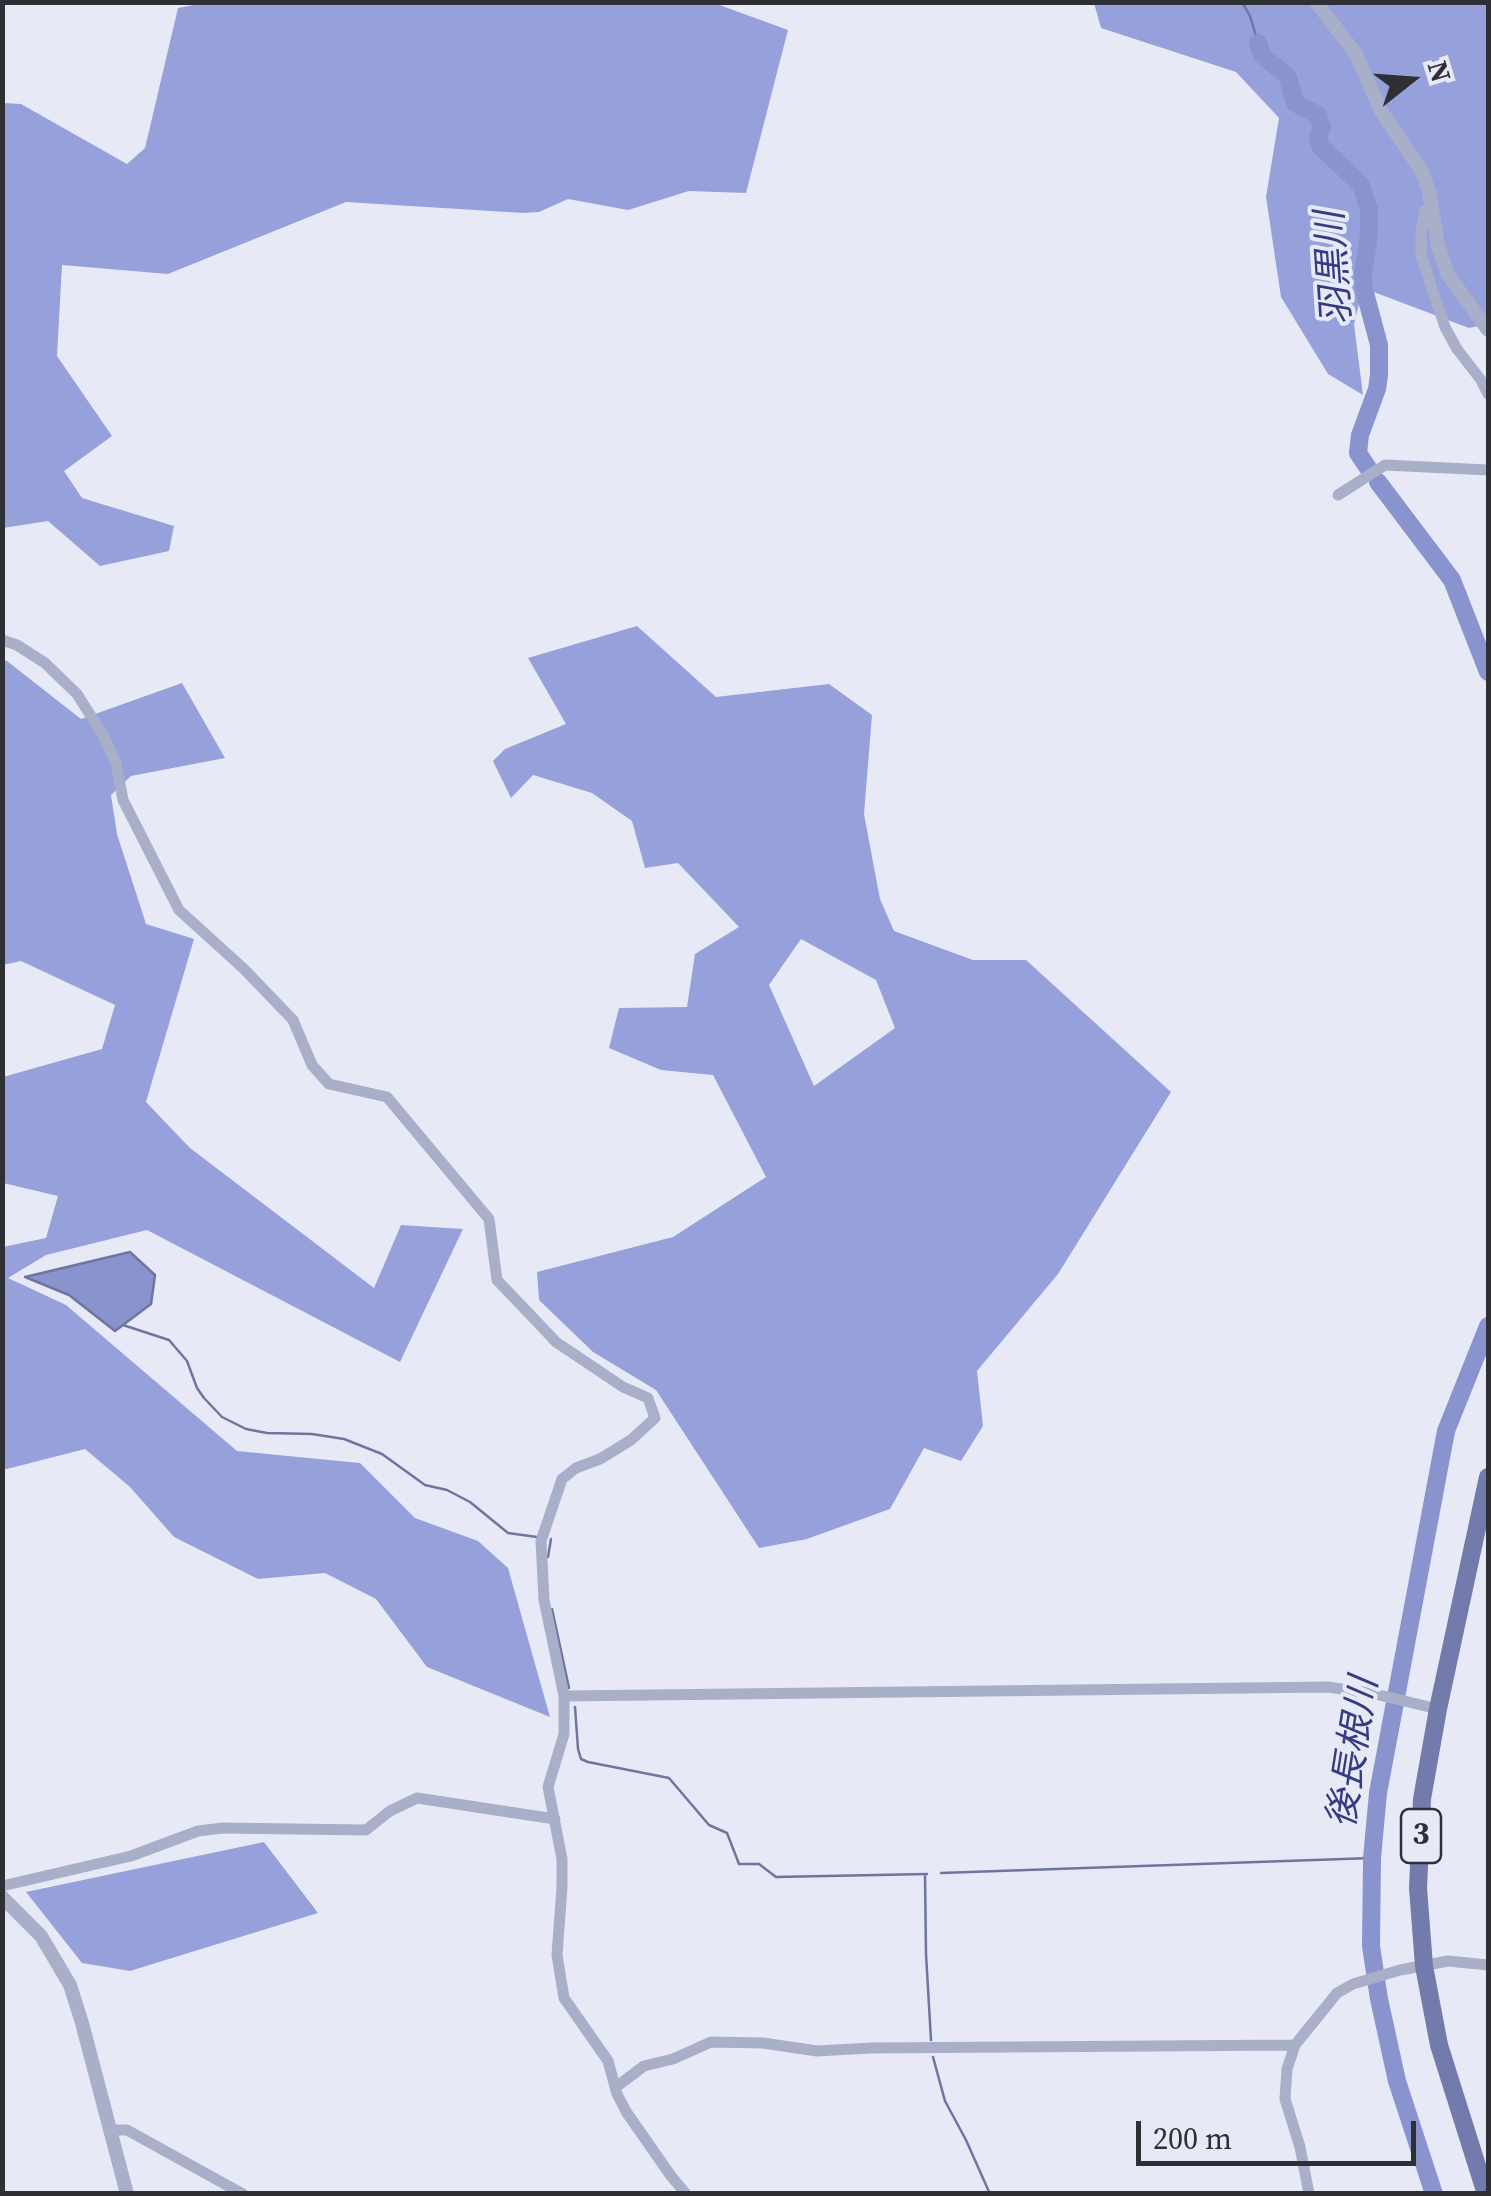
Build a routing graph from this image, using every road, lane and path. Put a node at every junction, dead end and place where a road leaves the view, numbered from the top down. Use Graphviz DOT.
graph roads {
  1 [pos="1316,2"];
  2 [pos="1432,206"];
  3 [pos="1488,330"];
  4 [pos="1488,394"];
  5 [pos="1488,470"];
  6 [pos="1338,495"];
  7 [pos="2,640"];
  8 [pos="1488,1476"];
  9 [pos="564,1696"];
  10 [pos="1438,1709"];
  11 [pos="555,1818"];
  12 [pos="2,1886"];
  13 [pos="2,1898"];
  14 [pos="1488,1965"];
  15 [pos="1424,1966"];
  16 [pos="1296,2045"];
  17 [pos="616,2086"];
  18 [pos="110,2130"];
  19 [pos="128,2194"];
  20 [pos="243,2194"];
  21 [pos="686,2194"];
  22 [pos="1309,2194"];
  23 [pos="1486,2194"];
  1 -- 2 [label="street"];
  2 -- 3 [label="street"];
  2 -- 4 [label="street"];
  5 -- 6 [label="street"];
  7 -- 9 [label="street"];
  8 -- 10 [label="main road, 3"];
  9 -- 10 [label="street"];
  9 -- 11 [label="street"];
  10 -- 15 [label="main road, 3"];
  11 -- 12 [label="street"];
  11 -- 17 [label="street"];
  13 -- 18 [label="street"];
  14 -- 15 [label="street"];
  15 -- 16 [label="street"];
  15 -- 23 [label="main road, 3"];
  16 -- 17 [label="street"];
  16 -- 22 [label="street"];
  17 -- 21 [label="street"];
  18 -- 19 [label="street"];
  18 -- 20 [label="street"];
}
